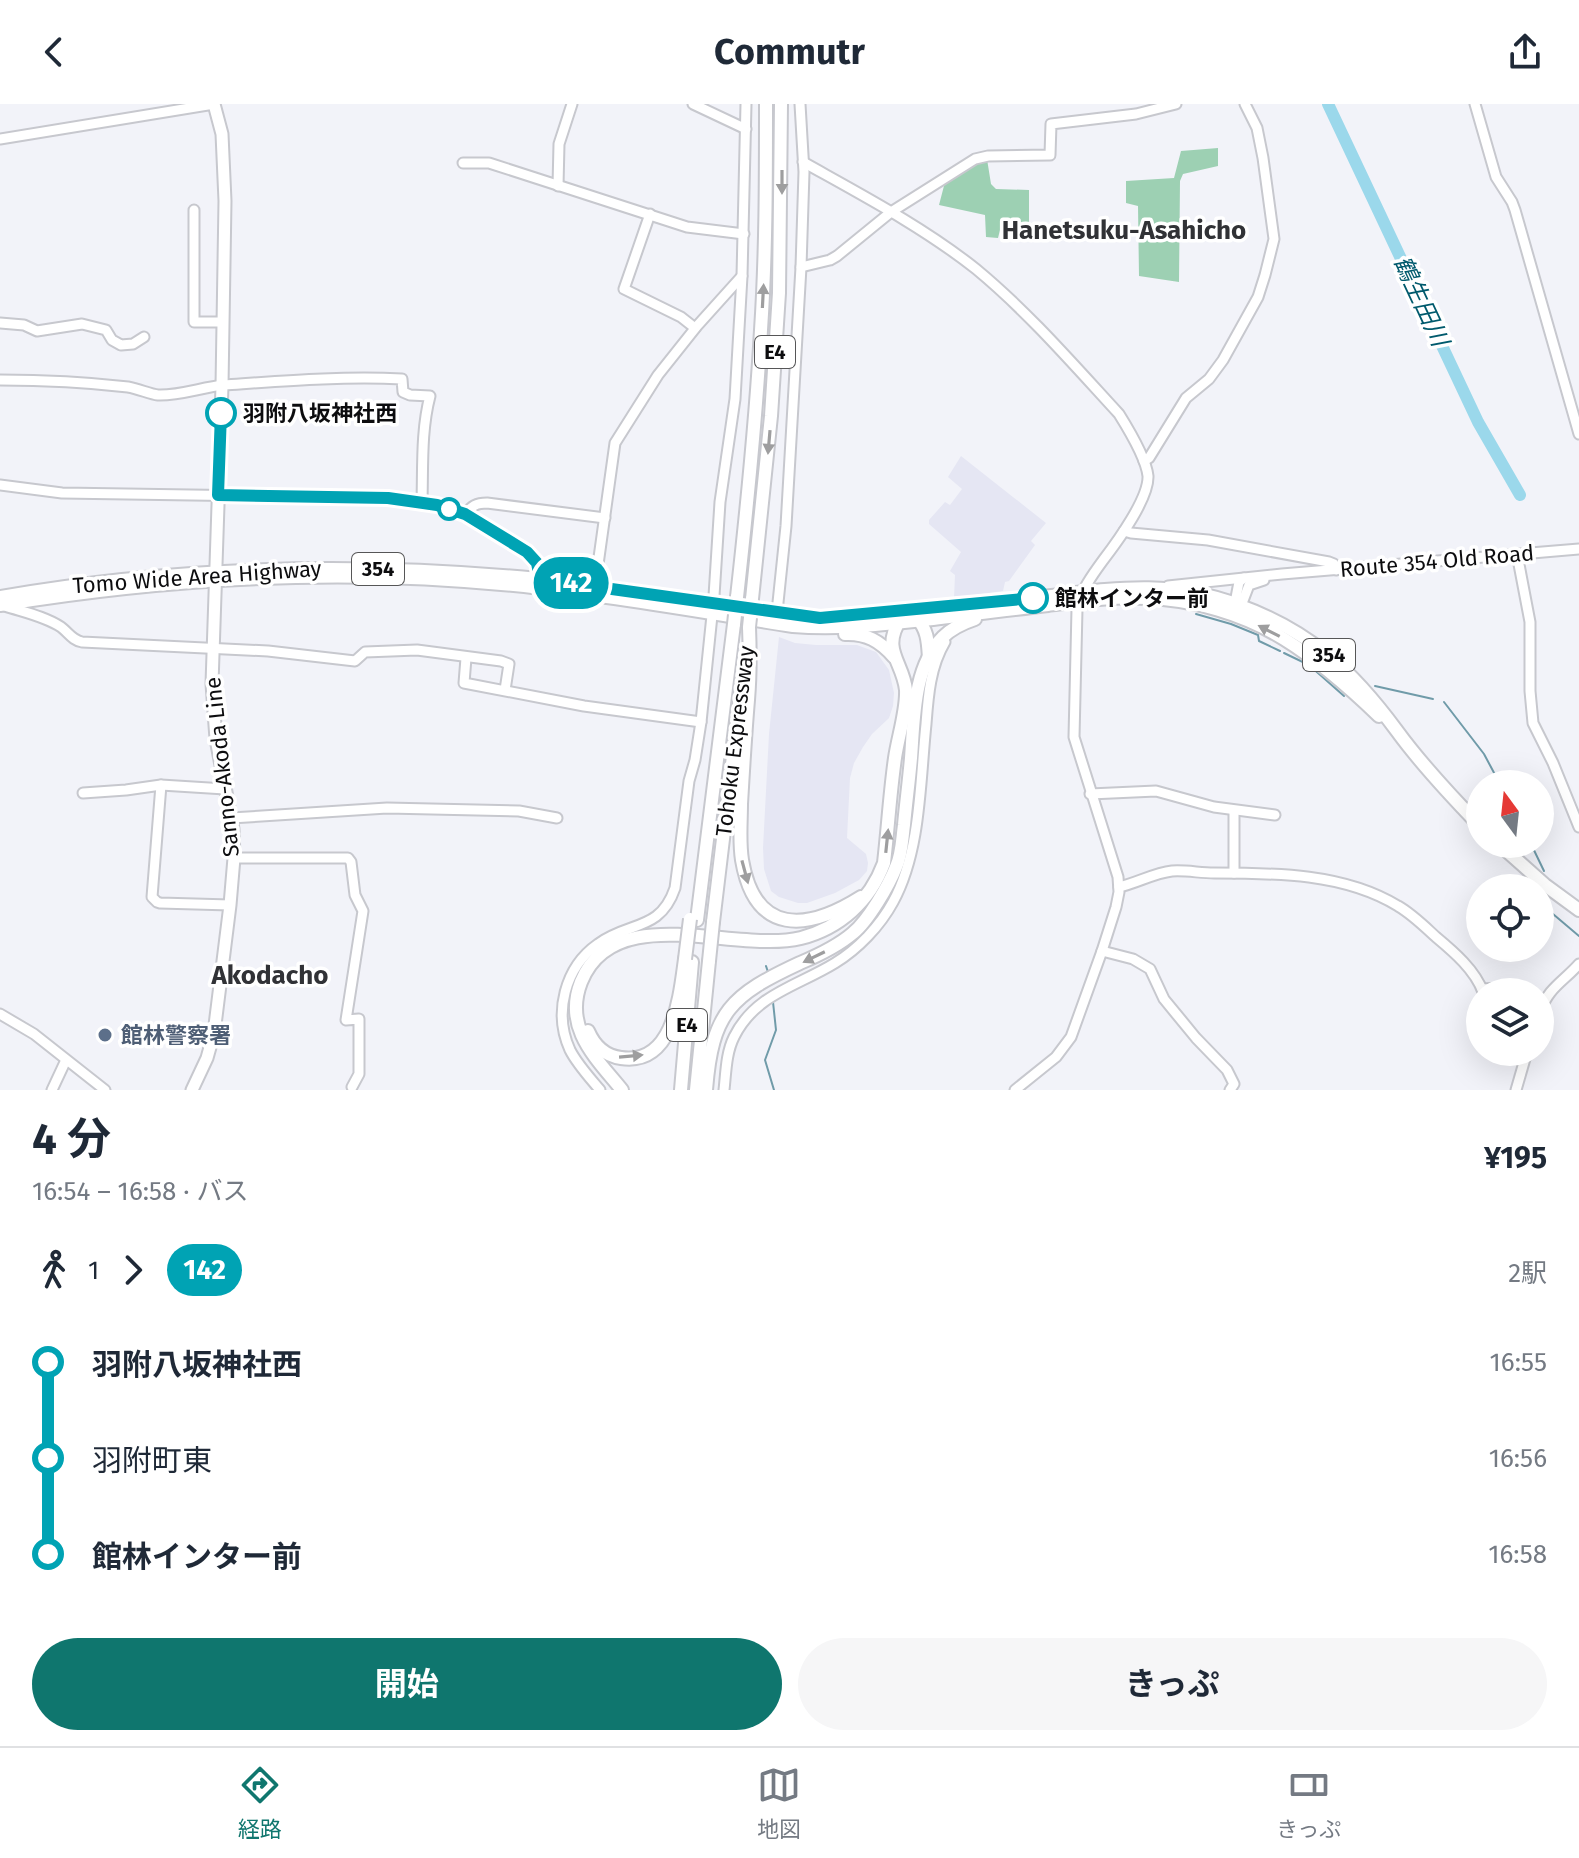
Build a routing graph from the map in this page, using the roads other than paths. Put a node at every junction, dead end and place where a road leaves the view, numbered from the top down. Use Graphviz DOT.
graph roads {
  1 [pos="214,104"];
  2 [pos="572,104"];
  3 [pos="693,104"];
  4 [pos="746,104"];
  5 [pos="766,104"];
  6 [pos="781,104"];
  7 [pos="800,104"];
  8 [pos="1176,104"];
  9 [pos="1245,104"];
  10 [pos="1475,104"];
  11 [pos="746,129"];
  12 [pos="0,139"];
  13 [pos="803,162"];
  14 [pos="463,163"];
  15 [pos="558,186"];
  16 [pos="194,210"];
  17 [pos="891,212"];
  18 [pos="650,214"];
  19 [pos="744,234"];
  20 [pos="801,267"];
  21 [pos="742,276"];
  22 [pos="223,322"];
  23 [pos="0,323"];
  24 [pos="695,328"];
  25 [pos="144,337"];
  26 [pos="0,380"];
  27 [pos="222,386"];
  28 [pos="1579,434"];
  29 [pos="1144,461"];
  30 [pos="0,485"];
  31 [pos="218,495"];
  32 [pos="422,502"];
  33 [pos="465,514"];
  34 [pos="605,518"];
  35 [pos="1124,531"];
  36 [pos="1579,549"];
  37 [pos="1517,554"];
  38 [pos="1336,570"];
  39 [pos="1295,574"];
  40 [pos="215,577"];
  41 [pos="1246,578"];
  42 [pos="540,584"];
  43 [pos="595,586"];
  44 [pos="1153,587"];
  45 [pos="1080,597"];
  46 [pos="1,602"];
  47 [pos="1236,608"];
  48 [pos="712,609"];
  49 [pos="908,610"];
  50 [pos="1009,610"];
  51 [pos="777,612"];
  52 [pos="919,620"];
  53 [pos="898,622"];
  54 [pos="793,626"];
  55 [pos="749,627"];
  56 [pos="945,642"];
  57 [pos="212,648"];
  58 [pos="894,657"];
  59 [pos="466,658"];
  60 [pos="929,659"];
  61 [pos="505,690"];
  62 [pos="701,722"];
  63 [pos="161,785"];
  64 [pos="225,789"];
  65 [pos="83,793"];
  66 [pos="1090,794"];
  67 [pos="1466,810"];
  68 [pos="1234,811"];
  69 [pos="1275,815"];
  70 [pos="231,818"];
  71 [pos="557,818"];
  72 [pos="1579,827"];
  73 [pos="234,858"];
  74 [pos="1515,858"];
  75 [pos="1234,873"];
  76 [pos="1119,887"];
  77 [pos="867,893"];
  78 [pos="230,905"];
  79 [pos="872,908"];
  80 [pos="1579,910"];
  81 [pos="1102,951"];
  82 [pos="689,959"];
  83 [pos="1579,964"];
  84 [pos="1476,978"];
  85 [pos="1554,988"];
  86 [pos="0,1014"];
  87 [pos="66,1060"];
  88 [pos="1522,1066"];
  89 [pos="352,1087"];
  90 [pos="52,1090"];
  91 [pos="105,1090"];
  92 [pos="192,1090"];
  93 [pos="600,1090"];
  94 [pos="622,1090"];
  95 [pos="681,1090"];
  96 [pos="696,1090"];
  97 [pos="706,1090"];
  98 [pos="724,1090"];
  99 [pos="1015,1090"];
  100 [pos="1230,1090"];
  101 [pos="1516,1090"];
  1 -- 12 [label="street"];
  1 -- 22 [label="main road, Sanno-Akoda Line"];
  2 -- 15 [label="street"];
  3 -- 11 [label="street"];
  4 -- 11 [label="street"];
  82 -- 5 [label="highway, Tohoku Expressway / E4, one-way, bridge"];
  6 -- 55 [label="highway, Tohoku Expressway / E4, one-way, bridge"];
  7 -- 13 [label="street"];
  8 -- 17 [label="street"];
  9 -- 29 [label="street"];
  10 -- 28 [label="street"];
  11 -- 19 [label="street"];
  13 -- 17 [label="street"];
  13 -- 20 [label="street"];
  14 -- 15 [label="street"];
  15 -- 18 [label="street"];
  16 -- 22 [label="street"];
  17 -- 20 [label="street"];
  17 -- 29 [label="street"];
  18 -- 19 [label="street"];
  18 -- 24 [label="street"];
  19 -- 21 [label="street"];
  20 -- 51 [label="street"];
  21 -- 24 [label="street"];
  21 -- 48 [label="street"];
  22 -- 27 [label="main road, Sanno-Akoda Line"];
  23 -- 25 [label="street"];
  24 -- 34 [label="street"];
  26 -- 27 [label="street"];
  27 -- 31 [label="main road, Sanno-Akoda Line"];
  27 -- 32 [label="street"];
  29 -- 35 [label="street"];
  30 -- 31 [label="street"];
  31 -- 32 [label="street"];
  31 -- 40 [label="main road, Sanno-Akoda Line"];
  32 -- 33 [label="street"];
  33 -- 34 [label="street"];
  33 -- 42 [label="street"];
  34 -- 43 [label="street"];
  35 -- 38 [label="street"];
  35 -- 45 [label="street"];
  36 -- 37 [label="street, Route 354 Old Road"];
  37 -- 38 [label="street, Route 354 Old Road"];
  37 -- 72 [label="street"];
  38 -- 39 [label="street, Route 354 Old Road"];
  39 -- 41 [label="street, Route 354 Old Road"];
  39 -- 47 [label="street, Route 354 Old Road"];
  40 -- 42 [label="highway, Tomo Wide Area Highway / 354"];
  40 -- 46 [label="highway, Tomo Wide Area Highway / 354"];
  40 -- 57 [label="main road, Sanno-Akoda Line"];
  41 -- 44 [label="street, Route 354 Old Road"];
  41 -- 47 [label="street"];
  42 -- 43 [label="highway, Tomo Wide Area Highway / 354"];
  42 -- 48 [label="highway, Tomo Wide Area Highway / 354"];
  43 -- 48 [label="highway, Tomo Wide Area Highway / 354"];
  44 -- 45 [label="highway, Tomo Wide Area Highway / 354"];
  44 -- 47 [label="highway, Tomo Wide Area Highway / 354"];
  45 -- 47 [label="highway, Tomo Wide Area Highway / 354"];
  45 -- 49 [label="highway, Tomo Wide Area Highway / 354"];
  45 -- 50 [label="highway, Tomo Wide Area Highway / 354"];
  45 -- 66 [label="street"];
  46 -- 57 [label="street"];
  47 -- 67 [label="highway, Tomo Wide Area Highway / 354"];
  48 -- 51 [label="highway, Tomo Wide Area Highway / 354"];
  48 -- 54 [label="highway, Tomo Wide Area Highway / 354"];
  48 -- 62 [label="street"];
  49 -- 51 [label="highway, Tomo Wide Area Highway / 354"];
  49 -- 52 [label="highway"];
  49 -- 53 [label="highway"];
  50 -- 52 [label="highway, Tomo Wide Area Highway / 354"];
  50 -- 60 [label="highway"];
  52 -- 53 [label="highway, Tomo Wide Area Highway / 354"];
  52 -- 60 [label="highway"];
  53 -- 54 [label="highway, Tomo Wide Area Highway / 354"];
  53 -- 58 [label="highway"];
  54 -- 58 [label="highway"];
  55 -- 77 [label="highway, one-way"];
  55 -- 96 [label="highway, Tohoku Expressway / E4, bridge"];
  56 -- 98 [label="street"];
  57 -- 59 [label="street"];
  57 -- 64 [label="main road, Sanno-Akoda Line"];
  77 -- 58 [label="highway, one-way"];
  59 -- 61 [label="street"];
  59 -- 61 [label="street"];
  60 -- 79 [label="highway"];
  61 -- 62 [label="street"];
  62 -- 93 [label="street"];
  63 -- 64 [label="street"];
  63 -- 65 [label="street"];
  63 -- 78 [label="street"];
  64 -- 70 [label="main road, Sanno-Akoda Line"];
  66 -- 68 [label="street"];
  66 -- 76 [label="street"];
  68 -- 69 [label="street"];
  68 -- 75 [label="street"];
  70 -- 71 [label="street"];
  70 -- 73 [label="main road, Sanno-Akoda Line"];
  73 -- 78 [label="main road, Sanno-Akoda Line"];
  73 -- 89 [label="street"];
  74 -- 80 [label="highway"];
  75 -- 76 [label="street"];
  75 -- 84 [label="street"];
  76 -- 81 [label="street"];
  77 -- 94 [label="highway"];
  78 -- 92 [label="main road, Sanno-Akoda Line"];
  79 -- 82 [label="highway, one-way"];
  79 -- 97 [label="highway, one-way"];
  81 -- 99 [label="street"];
  81 -- 100 [label="street"];
  82 -- 95 [label="highway, Tohoku Expressway / E4"];
  83 -- 85 [label="street"];
  86 -- 87 [label="street"];
  87 -- 90 [label="street"];
  87 -- 91 [label="street"];
  88 -- 101 [label="street"];
}
